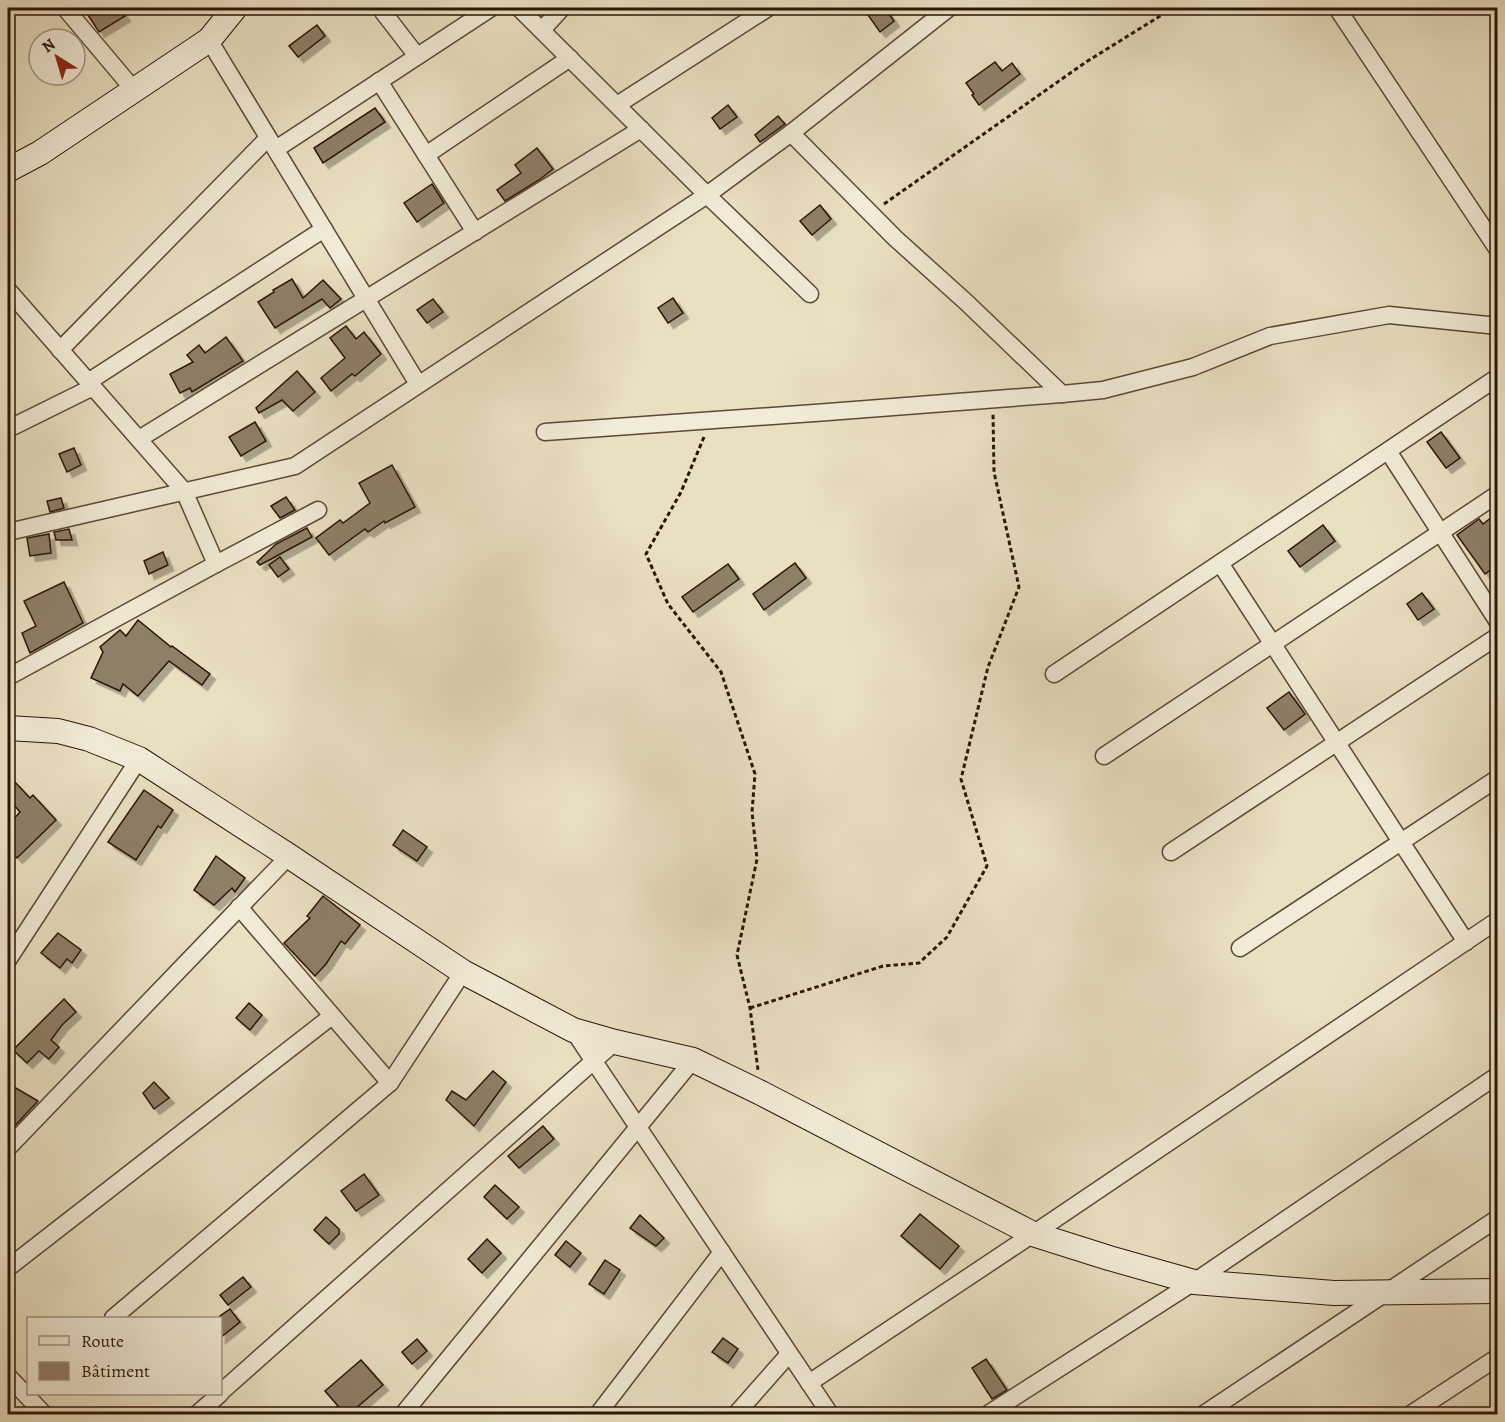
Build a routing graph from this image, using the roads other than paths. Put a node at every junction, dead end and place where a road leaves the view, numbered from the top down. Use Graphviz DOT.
graph roads {
  1 [pos="65,8"];
  2 [pos="235,8"];
  3 [pos="388,8"];
  4 [pos="491,8"];
  5 [pos="519,8"];
  6 [pos="562,8"];
  7 [pos="768,8"];
  8 [pos="949,8"];
  9 [pos="1337,8"];
  10 [pos="542,30"];
  11 [pos="209,40"];
  12 [pos="417,56"];
  13 [pos="570,58"];
  14 [pos="379,81"];
  15 [pos="134,90"];
  16 [pos="617,105"];
  17 [pos="641,129"];
  18 [pos="791,133"];
  19 [pos="272,144"];
  20 [pos="426,155"];
  21 [pos="8,170"];
  22 [pos="707,195"];
  23 [pos="324,229"];
  24 [pos="475,232"];
  25 [pos="1497,250"];
  26 [pos="8,290"];
  27 [pos="810,294"];
  28 [pos="366,299"];
  29 [pos="1497,326"];
  30 [pos="60,350"];
  31 [pos="1497,377"];
  32 [pos="90,384"];
  33 [pos="418,384"];
  34 [pos="1062,394"];
  35 [pos="8,429"];
  36 [pos="545,432"];
  37 [pos="139,439"];
  38 [pos="1388,451"];
  39 [pos="184,491"];
  40 [pos="1497,494"];
  41 [pos="318,510"];
  42 [pos="8,532"];
  43 [pos="1440,532"];
  44 [pos="1220,563"];
  45 [pos="216,564"];
  46 [pos="1497,622"];
  47 [pos="1497,636"];
  48 [pos="1272,644"];
  49 [pos="1054,674"];
  50 [pos="8,677"];
  51 [pos="8,728"];
  52 [pos="1336,742"];
  53 [pos="1104,756"];
  54 [pos="139,759"];
  55 [pos="1497,778"];
  56 [pos="1401,842"];
  57 [pos="1171,852"];
  58 [pos="289,856"];
  59 [pos="239,907"];
  60 [pos="1497,920"];
  61 [pos="1466,942"];
  62 [pos="1240,948"];
  63 [pos="8,960"];
  64 [pos="463,972"];
  65 [pos="332,1016"];
  66 [pos="573,1030"];
  67 [pos="615,1042"];
  68 [pos="594,1060"];
  69 [pos="693,1060"];
  70 [pos="1497,1075"];
  71 [pos="390,1083"];
  72 [pos="638,1127"];
  73 [pos="8,1148"];
  74 [pos="1497,1218"];
  75 [pos="1033,1234"];
  76 [pos="722,1252"];
  77 [pos="8,1268"];
  78 [pos="1194,1282"];
  79 [pos="1497,1291"];
  80 [pos="1385,1293"];
  81 [pos="114,1317"];
  82 [pos="789,1354"];
  83 [pos="1497,1357"];
  84 [pos="8,1376"];
  85 [pos="809,1383"];
  86 [pos="222,1391"];
  87 [pos="26,1392"];
  88 [pos="28,1395"];
  89 [pos="218,1395"];
  90 [pos="44,1414"];
  91 [pos="197,1414"];
  92 [pos="403,1414"];
  93 [pos="598,1414"];
  94 [pos="736,1414"];
  95 [pos="830,1414"];
  96 [pos="988,1414"];
  97 [pos="1204,1414"];
  98 [pos="1411,1414"];
  1 -- 15 [label="street"];
  2 -- 11 [label="street"];
  3 -- 12 [label="street"];
  4 -- 12 [label="street"];
  5 -- 10 [label="street"];
  6 -- 10 [label="street"];
  7 -- 16 [label="street"];
  8 -- 18 [label="street"];
  9 -- 25 [label="street"];
  10 -- 13 [label="street"];
  11 -- 15 [label="street"];
  11 -- 19 [label="street"];
  12 -- 14 [label="street"];
  13 -- 16 [label="street"];
  13 -- 20 [label="street"];
  14 -- 19 [label="street"];
  14 -- 20 [label="street"];
  15 -- 21 [label="street"];
  16 -- 17 [label="street"];
  17 -- 22 [label="street"];
  17 -- 24 [label="street"];
  18 -- 22 [label="street"];
  18 -- 34 [label="street"];
  19 -- 23 [label="street"];
  19 -- 30 [label="street"];
  20 -- 24 [label="street"];
  22 -- 27 [label="street"];
  22 -- 33 [label="street"];
  23 -- 28 [label="street"];
  23 -- 32 [label="street"];
  24 -- 28 [label="street"];
  26 -- 30 [label="street"];
  28 -- 33 [label="street"];
  28 -- 37 [label="street"];
  29 -- 34 [label="street"];
  30 -- 32 [label="street"];
  31 -- 38 [label="street"];
  32 -- 35 [label="street"];
  32 -- 37 [label="street"];
  33 -- 39 [label="street"];
  34 -- 36 [label="street"];
  37 -- 39 [label="street"];
  38 -- 43 [label="street"];
  38 -- 44 [label="street"];
  39 -- 42 [label="street"];
  39 -- 45 [label="street"];
  40 -- 43 [label="street"];
  41 -- 45 [label="street"];
  43 -- 46 [label="street"];
  43 -- 48 [label="street"];
  44 -- 48 [label="street"];
  44 -- 49 [label="street"];
  45 -- 50 [label="street"];
  47 -- 52 [label="street"];
  48 -- 52 [label="street"];
  48 -- 53 [label="street"];
  51 -- 54 [label="street"];
  52 -- 56 [label="street"];
  52 -- 57 [label="street"];
  54 -- 58 [label="street"];
  54 -- 63 [label="street"];
  55 -- 56 [label="street"];
  56 -- 61 [label="street"];
  56 -- 62 [label="street"];
  58 -- 59 [label="street"];
  58 -- 64 [label="street"];
  59 -- 65 [label="street"];
  59 -- 73 [label="street"];
  60 -- 61 [label="street"];
  61 -- 75 [label="street"];
  64 -- 66 [label="street"];
  64 -- 71 [label="street"];
  65 -- 71 [label="street"];
  65 -- 77 [label="street"];
  66 -- 67 [label="street"];
  66 -- 68 [label="street"];
  67 -- 68 [label="street"];
  67 -- 69 [label="street"];
  68 -- 72 [label="street"];
  68 -- 86 [label="street"];
  69 -- 72 [label="street"];
  69 -- 75 [label="street"];
  70 -- 78 [label="street"];
  71 -- 81 [label="street"];
  72 -- 76 [label="street"];
  72 -- 92 [label="street"];
  74 -- 80 [label="street"];
  75 -- 78 [label="street"];
  75 -- 85 [label="street"];
  76 -- 82 [label="street"];
  76 -- 93 [label="street"];
  78 -- 80 [label="street"];
  78 -- 96 [label="street"];
  79 -- 80 [label="street"];
  80 -- 97 [label="street"];
  82 -- 85 [label="street"];
  82 -- 94 [label="street"];
  83 -- 98 [label="street"];
  84 -- 87 [label="street"];
  85 -- 95 [label="street"];
  88 -- 90 [label="street"];
  89 -- 91 [label="street"];
}
